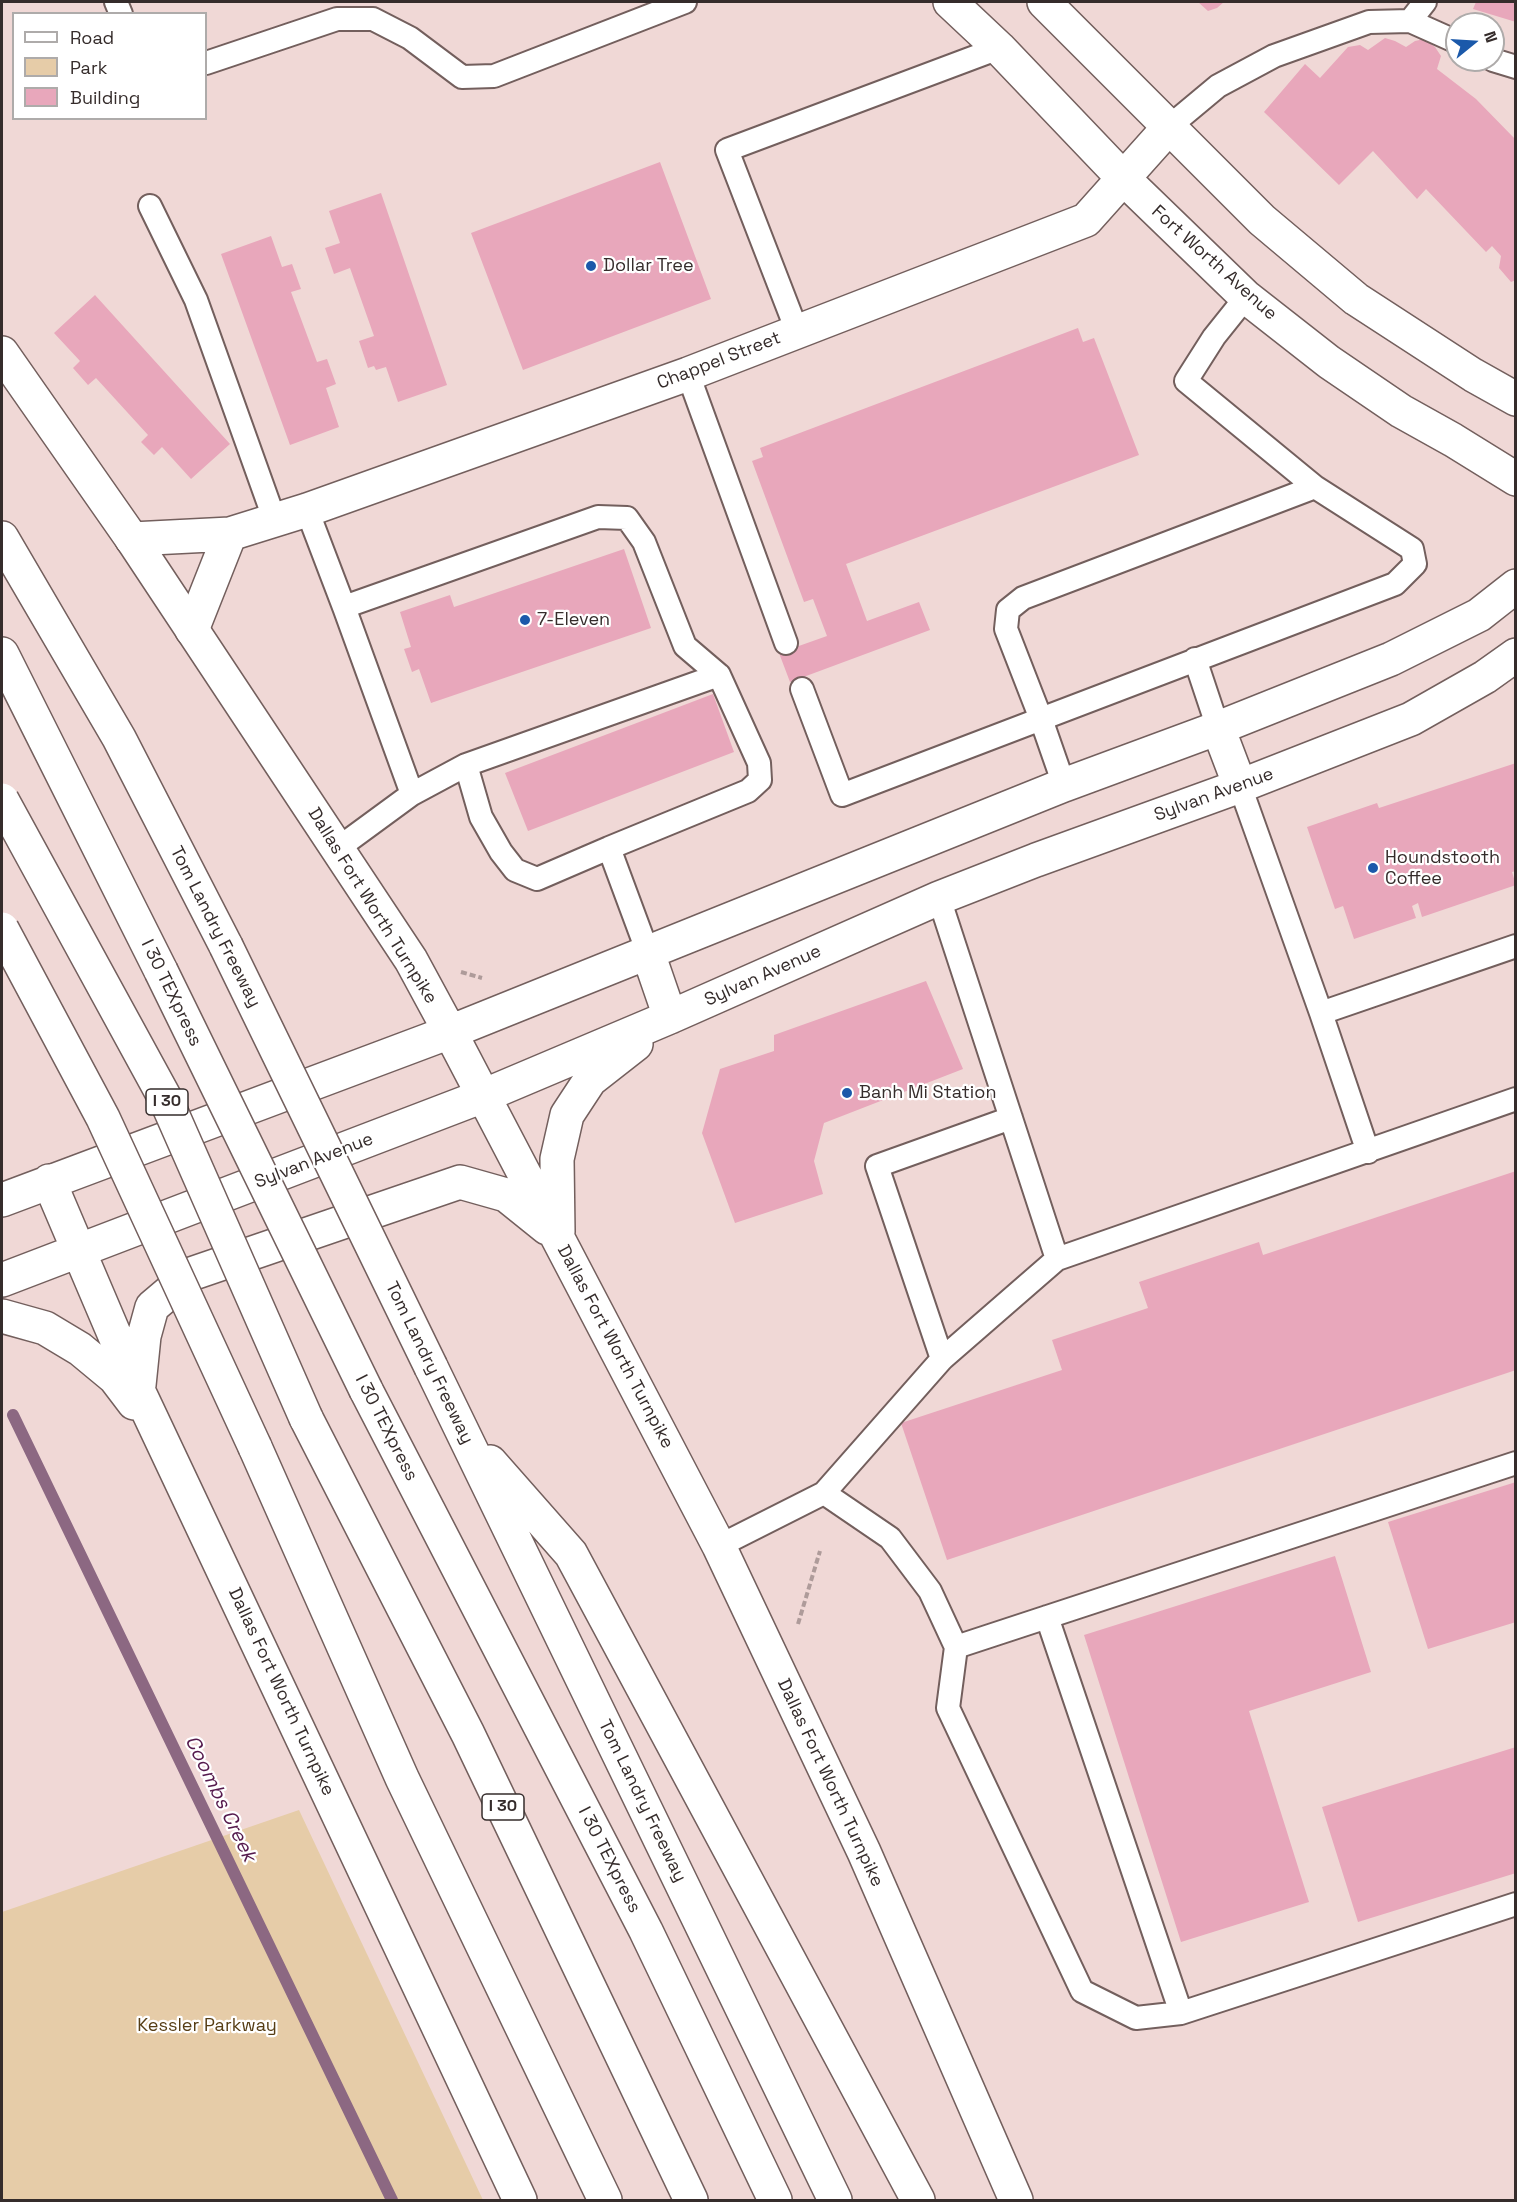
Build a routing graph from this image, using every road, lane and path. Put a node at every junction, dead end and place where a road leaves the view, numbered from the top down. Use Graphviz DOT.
graph roads {
  1 [pos="685,2"];
  2 [pos="950,2"];
  3 [pos="1044,2"];
  4 [pos="1425,2"];
  5 [pos="636,11"];
  6 [pos="1410,21"];
  7 [pos="1445,37"];
  8 [pos="999,48"];
  9 [pos="207,63"];
  10 [pos="1170,126"];
  11 [pos="1124,179"];
  12 [pos="150,206"];
  13 [pos="1246,297"];
  14 [pos="797,331"];
  15 [pos="2,353"];
  16 [pos="688,374"];
  17 [pos="1515,399"];
  18 [pos="1515,479"];
  19 [pos="1315,487"];
  20 [pos="307,510"];
  21 [pos="275,521"];
  22 [pos="230,534"];
  23 [pos="2,538"];
  24 [pos="132,539"];
  25 [pos="1515,586"];
  26 [pos="344,608"];
  27 [pos="192,630"];
  28 [pos="786,643"];
  29 [pos="2,654"];
  30 [pos="1515,655"];
  31 [pos="1195,659"];
  32 [pos="719,675"];
  33 [pos="802,689"];
  34 [pos="1041,719"];
  35 [pos="1218,728"];
  36 [pos="466,765"];
  37 [pos="1064,785"];
  38 [pos="1240,786"];
  39 [pos="412,794"];
  40 [pos="2,800"];
  41 [pos="609,848"];
  42 [pos="337,849"];
  43 [pos="939,898"];
  44 [pos="2,929"];
  45 [pos="1515,946"];
  46 [pos="648,953"];
  47 [pos="455,969"];
  48 [pos="486,979"];
  49 [pos="1322,1013"];
  50 [pos="670,1017"];
  51 [pos="450,1032"];
  52 [pos="483,1096"];
  53 [pos="1515,1100"];
  54 [pos="1011,1118"];
  55 [pos="1368,1152"];
  56 [pos="49,1181"];
  57 [pos="2,1200"];
  58 [pos="558,1237"];
  59 [pos="79,1251"];
  60 [pos="1056,1259"];
  61 [pos="2,1280"];
  62 [pos="2,1316"];
  63 [pos="942,1359"];
  64 [pos="138,1390"];
  65 [pos="462,1431"];
  66 [pos="162,1440"];
  67 [pos="1515,1463"];
  68 [pos="824,1493"];
  69 [pos="719,1546"];
  70 [pos="1047,1617"];
  71 [pos="956,1647"];
  72 [pos="1515,1904"];
  73 [pos="1181,2013"];
  74 [pos="520,2200"];
  75 [pos="604,2200"];
  76 [pos="691,2200"];
  77 [pos="775,2200"];
  78 [pos="835,2200"];
  79 [pos="918,2200"];
  80 [pos="1016,2200"];
  1 -- 5 [label="lane"];
  2 -- 8 [label="main road, Fort Worth Avenue"];
  3 -- 10 [label="main road"];
  4 -- 6 [label="lane"];
  5 -- 9 [label="lane"];
  6 -- 7 [label="lane"];
  6 -- 10 [label="lane"];
  8 -- 11 [label="main road, Fort Worth Avenue"];
  8 -- 14 [label="lane"];
  10 -- 11 [label="main road, Chappel Street"];
  10 -- 17 [label="main road"];
  11 -- 13 [label="main road, Fort Worth Avenue"];
  11 -- 14 [label="main road, Chappel Street"];
  12 -- 21 [label="lane"];
  13 -- 18 [label="main road, Fort Worth Avenue"];
  13 -- 19 [label="lane"];
  14 -- 16 [label="main road, Chappel Street"];
  15 -- 24 [label="main road, Dallas Fort Worth Turnpike"];
  16 -- 20 [label="main road, Chappel Street"];
  16 -- 28 [label="lane"];
  19 -- 31 [label="lane"];
  19 -- 34 [label="lane"];
  20 -- 21 [label="main road, Chappel Street"];
  20 -- 26 [label="lane"];
  21 -- 22 [label="main road, Chappel Street"];
  22 -- 24 [label="main road, Chappel Street"];
  22 -- 27 [label="main road"];
  23 -- 65 [label="main road, Tom Landry Freeway, bridge"];
  24 -- 27 [label="main road, Dallas Fort Worth Turnpike"];
  25 -- 35 [label="main road"];
  26 -- 32 [label="lane"];
  26 -- 39 [label="lane"];
  27 -- 42 [label="main road, Dallas Fort Worth Turnpike"];
  29 -- 77 [label="main road, I 30 TEXpress, bridge"];
  30 -- 38 [label="main road, Sylvan Avenue"];
  31 -- 34 [label="lane"];
  31 -- 35 [label="lane"];
  32 -- 36 [label="lane"];
  32 -- 41 [label="lane"];
  33 -- 34 [label="lane"];
  34 -- 37 [label="lane"];
  35 -- 37 [label="main road"];
  35 -- 38 [label="main road"];
  36 -- 39 [label="lane"];
  36 -- 41 [label="lane"];
  37 -- 46 [label="main road"];
  38 -- 43 [label="main road, Sylvan Avenue"];
  38 -- 49 [label="lane"];
  39 -- 42 [label="lane"];
  40 -- 76 [label="main road, I 30, bridge"];
  41 -- 46 [label="lane"];
  42 -- 51 [label="main road, Dallas Fort Worth Turnpike"];
  43 -- 50 [label="main road, Sylvan Avenue"];
  43 -- 54 [label="lane"];
  44 -- 75 [label="main road, bridge"];
  45 -- 49 [label="lane"];
  46 -- 50 [label="main road"];
  46 -- 51 [label="main road"];
  47 -- 48 [label="path"];
  49 -- 55 [label="lane"];
  50 -- 52 [label="main road, Sylvan Avenue"];
  50 -- 58 [label="main road"];
  51 -- 52 [label="main road, Dallas Fort Worth Turnpike"];
  51 -- 56 [label="main road"];
  52 -- 58 [label="main road, Dallas Fort Worth Turnpike"];
  52 -- 59 [label="main road, Sylvan Avenue"];
  53 -- 55 [label="lane"];
  54 -- 60 [label="lane"];
  54 -- 63 [label="lane"];
  55 -- 60 [label="lane"];
  56 -- 57 [label="main road"];
  56 -- 59 [label="main road, Dallas Fort Worth Turnpike"];
  58 -- 64 [label="main road"];
  58 -- 69 [label="main road, Dallas Fort Worth Turnpike"];
  59 -- 61 [label="main road, Sylvan Avenue"];
  59 -- 64 [label="main road, Dallas Fort Worth Turnpike"];
  60 -- 63 [label="lane"];
  62 -- 66 [label="main road"];
  63 -- 68 [label="lane"];
  64 -- 66 [label="main road, Dallas Fort Worth Turnpike"];
  65 -- 78 [label="main road, Tom Landry Freeway"];
  65 -- 79 [label="main road"];
  66 -- 74 [label="main road, Dallas Fort Worth Turnpike"];
  67 -- 70 [label="lane"];
  68 -- 69 [label="lane"];
  68 -- 71 [label="lane"];
  69 -- 80 [label="main road, Dallas Fort Worth Turnpike"];
  70 -- 71 [label="lane"];
  70 -- 73 [label="lane"];
  71 -- 73 [label="lane"];
  72 -- 73 [label="lane"];
}
